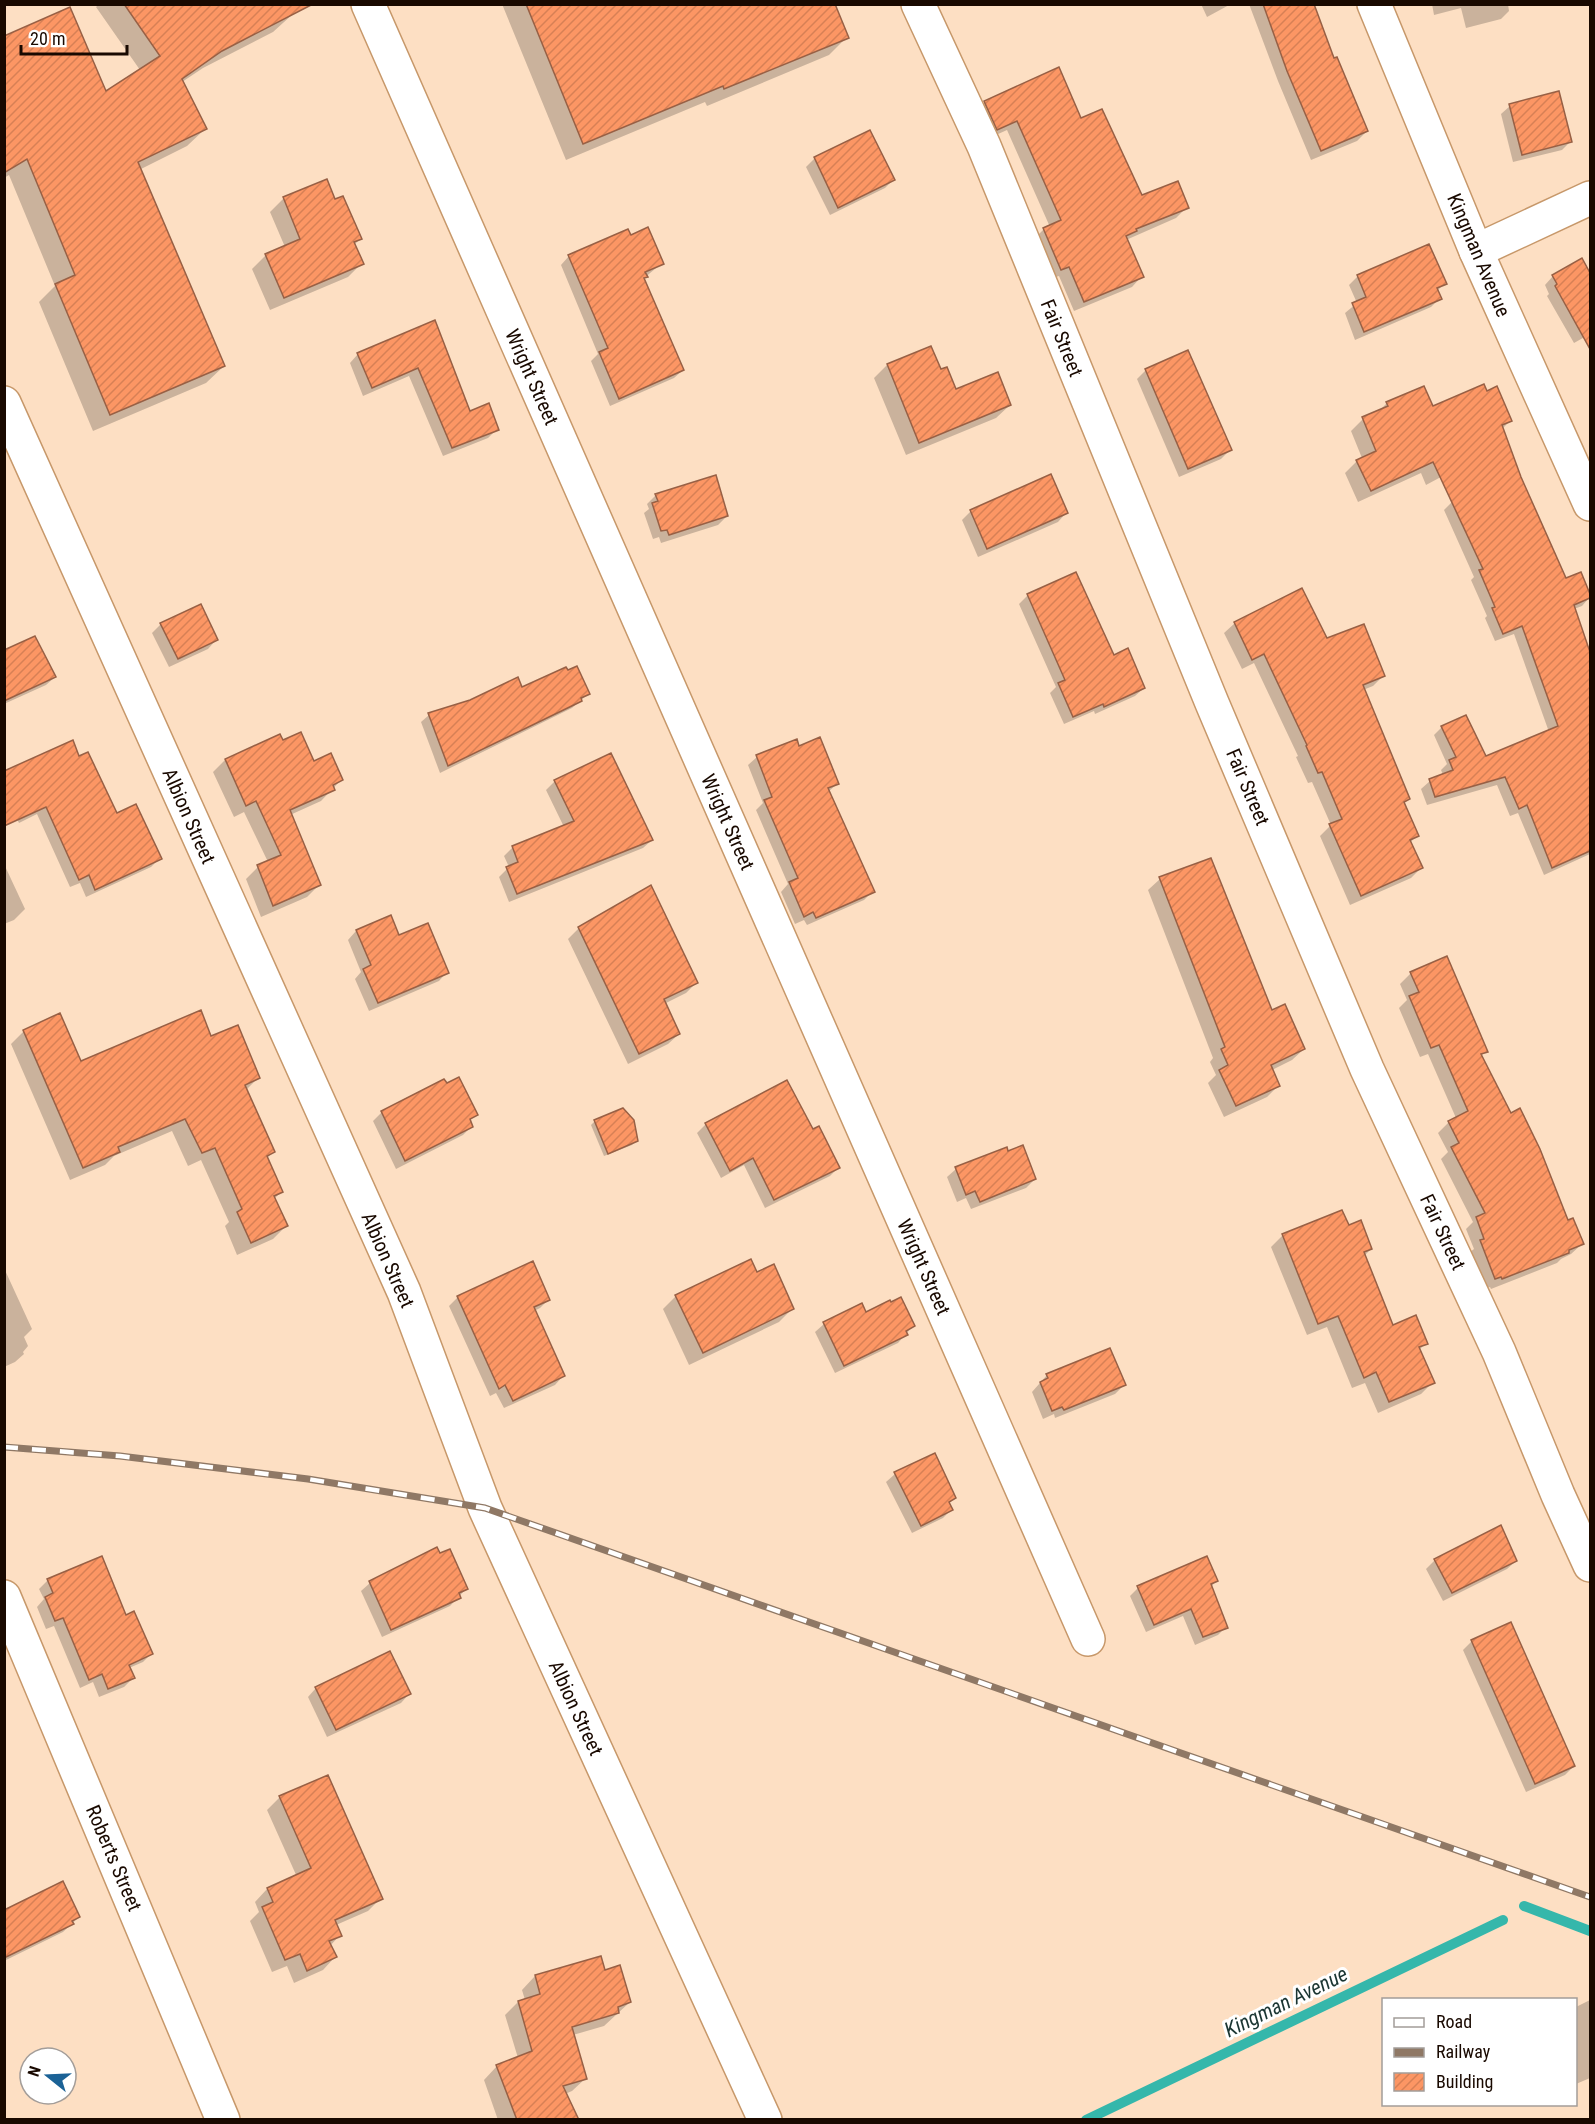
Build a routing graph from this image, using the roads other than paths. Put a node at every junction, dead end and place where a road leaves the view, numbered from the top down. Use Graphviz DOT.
graph roads {
  1 [pos="368,4"];
  2 [pos="918,4"];
  3 [pos="1374,4"];
  4 [pos="1590,198"];
  5 [pos="1476,251"];
  6 [pos="4,402"];
  7 [pos="1590,504"];
  8 [pos="1590,1565"];
  9 [pos="4,1598"];
  10 [pos="1088,1639"];
  11 [pos="223,2120"];
  12 [pos="765,2120"];
  1 -- 10 [label="street, Wright Street"];
  2 -- 8 [label="street, Fair Street"];
  3 -- 5 [label="street, Kingman Avenue"];
  4 -- 5 [label="street"];
  5 -- 7 [label="street, Kingman Avenue"];
  6 -- 12 [label="street, Albion Street"];
  9 -- 11 [label="street, Roberts Street"];
}
